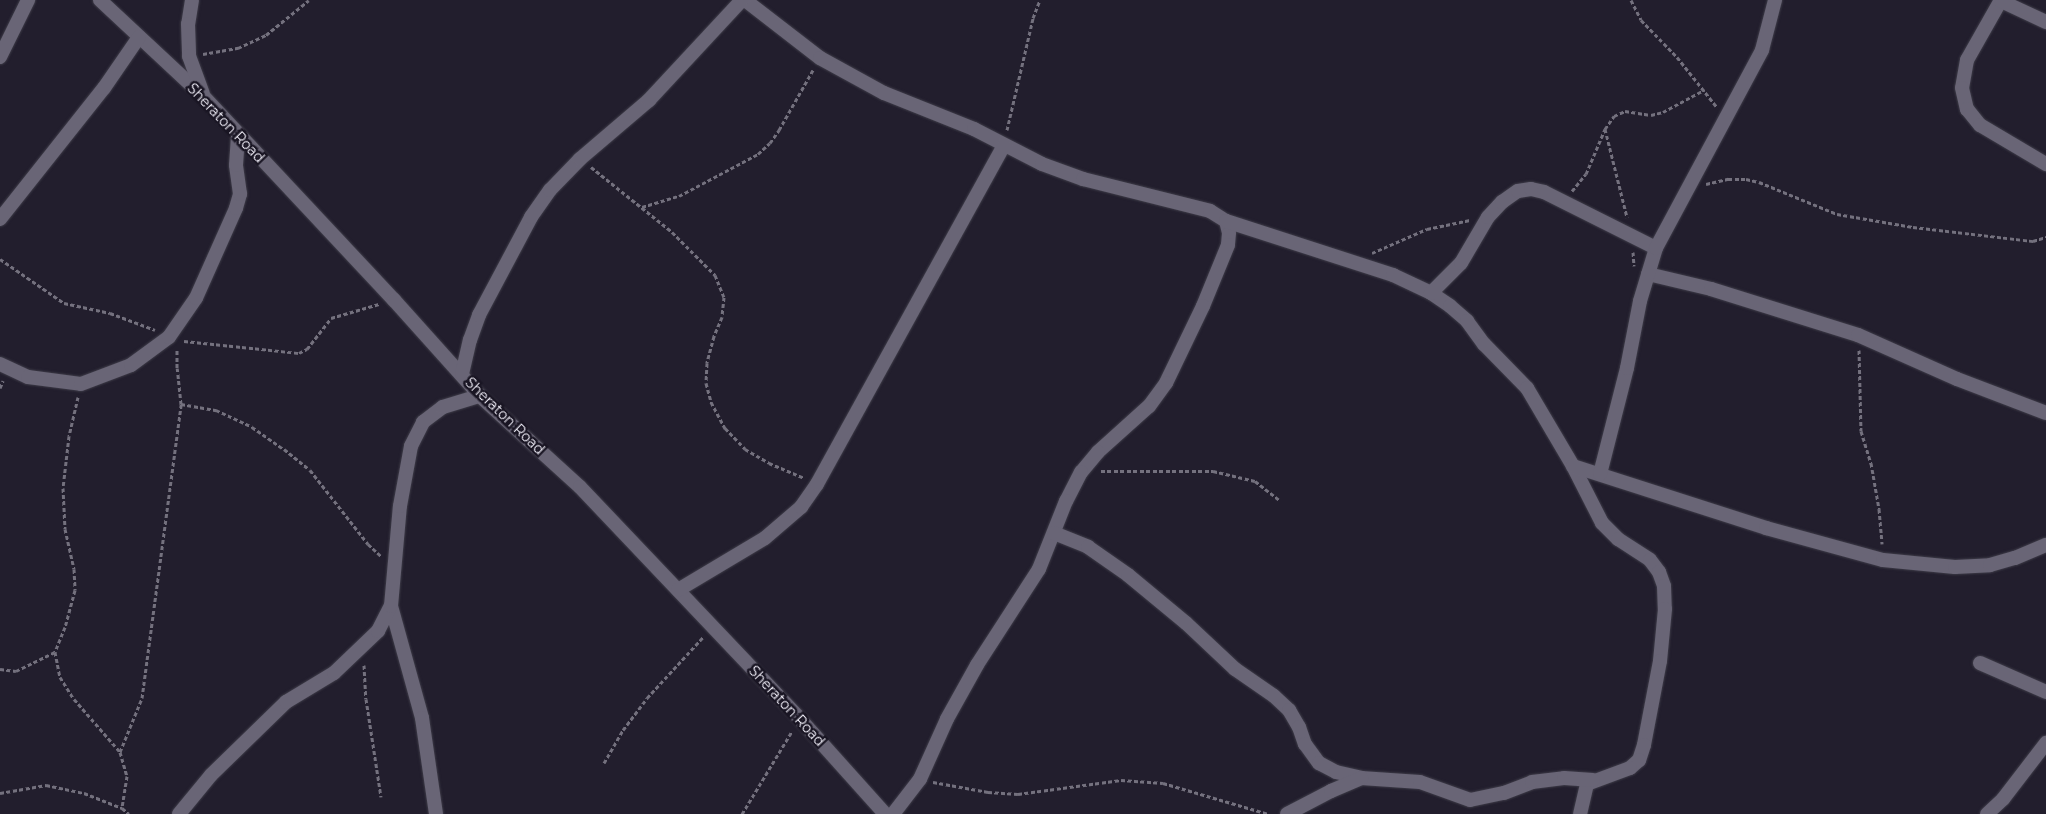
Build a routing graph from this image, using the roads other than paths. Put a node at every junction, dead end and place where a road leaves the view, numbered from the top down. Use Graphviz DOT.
graph roads {
  1 [pos="28,0"];
  2 [pos="100,0"];
  3 [pos="192,0"];
  4 [pos="743,0"];
  5 [pos="1775,0"];
  6 [pos="2001,1"];
  7 [pos="2046,22"];
  8 [pos="139,37"];
  9 [pos="0,57"];
  10 [pos="204,98"];
  11 [pos="238,135"];
  12 [pos="1004,145"];
  13 [pos="2046,164"];
  14 [pos="0,219"];
  15 [pos="1226,221"];
  16 [pos="1656,248"];
  17 [pos="1648,274"];
  18 [pos="1432,293"];
  19 [pos="0,364"];
  20 [pos="462,374"];
  21 [pos="480,396"];
  22 [pos="2046,413"];
  23 [pos="1573,466"];
  24 [pos="1600,474"];
  25 [pos="1054,532"];
  26 [pos="2046,544"];
  27 [pos="678,590"];
  28 [pos="391,606"];
  29 [pos="1980,663"];
  30 [pos="2046,692"];
  31 [pos="2046,743"];
  32 [pos="1361,778"];
  33 [pos="1593,780"];
  34 [pos="179,814"];
  35 [pos="436,814"];
  36 [pos="885,814"];
  37 [pos="893,814"];
  38 [pos="1287,814"];
  39 [pos="1580,814"];
  40 [pos="1987,814"];
  1 -- 9 [label="street"];
  2 -- 8 [label="street, Sheraton Road"];
  3 -- 10 [label="street"];
  4 -- 12 [label="street"];
  4 -- 20 [label="street"];
  5 -- 16 [label="street"];
  6 -- 7 [label="street"];
  6 -- 13 [label="street"];
  8 -- 10 [label="street, Sheraton Road"];
  8 -- 14 [label="street"];
  10 -- 11 [label="street, Sheraton Road"];
  11 -- 19 [label="street"];
  11 -- 20 [label="street, Sheraton Road"];
  12 -- 15 [label="street"];
  12 -- 27 [label="street"];
  15 -- 18 [label="street"];
  15 -- 25 [label="street"];
  16 -- 17 [label="street"];
  16 -- 18 [label="street"];
  17 -- 22 [label="street"];
  17 -- 24 [label="street"];
  18 -- 23 [label="street"];
  20 -- 21 [label="street, Sheraton Road"];
  21 -- 27 [label="street, Sheraton Road"];
  21 -- 28 [label="street"];
  23 -- 24 [label="street"];
  23 -- 33 [label="street"];
  24 -- 26 [label="street"];
  25 -- 32 [label="street"];
  25 -- 37 [label="street"];
  27 -- 36 [label="street, Sheraton Road"];
  28 -- 34 [label="street"];
  28 -- 35 [label="street"];
  29 -- 30 [label="street"];
  31 -- 40 [label="street"];
  32 -- 33 [label="street"];
  32 -- 38 [label="street"];
  33 -- 39 [label="street"];
}
